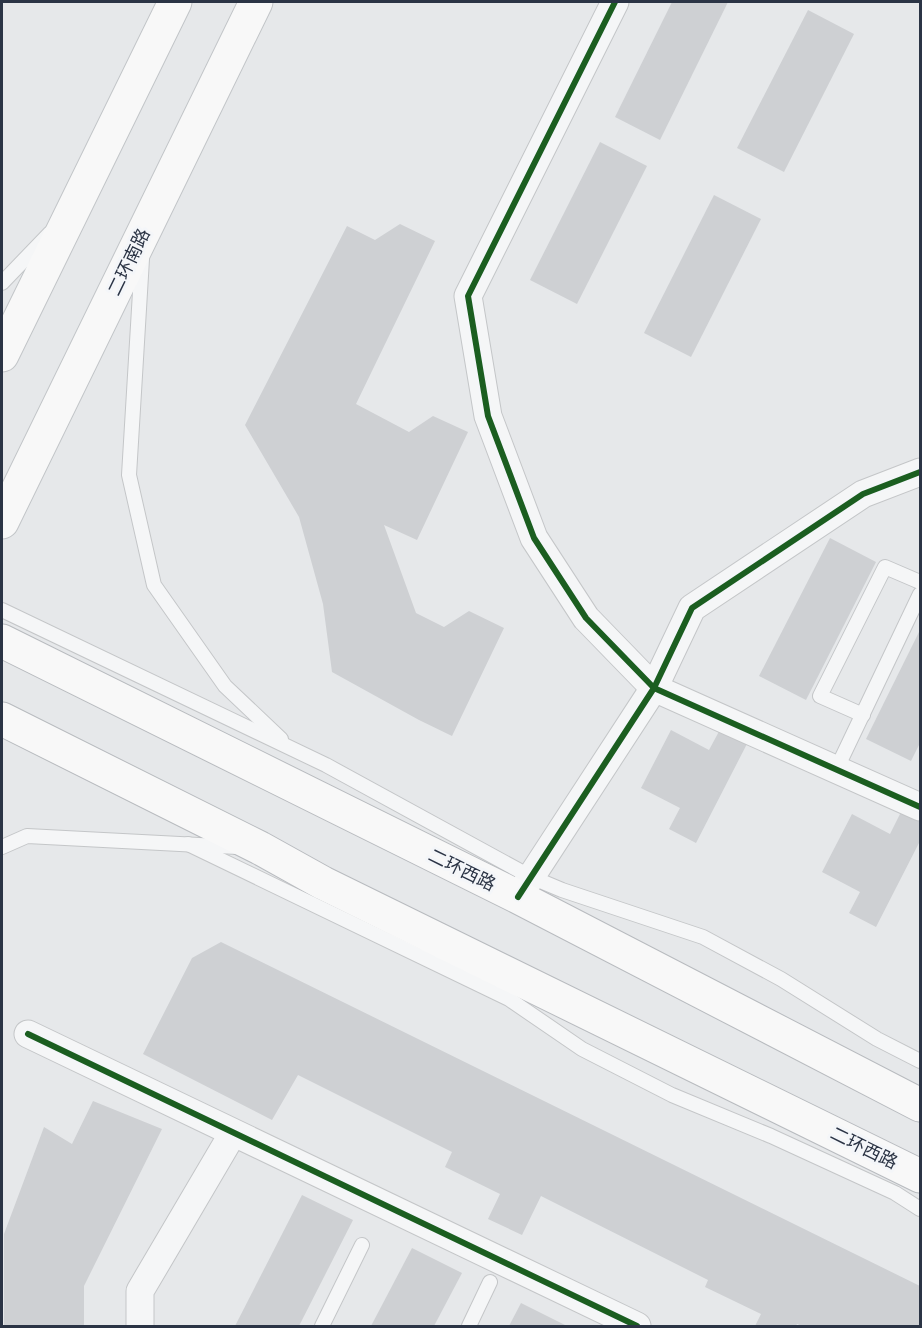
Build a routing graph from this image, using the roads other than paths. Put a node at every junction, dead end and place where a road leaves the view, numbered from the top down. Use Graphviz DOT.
graph roads {
  1 [pos="175,2"];
  2 [pos="256,2"];
  3 [pos="615,2"];
  4 [pos="74,207"];
  5 [pos="143,232"];
  6 [pos="2,283"];
  7 [pos="2,355"];
  8 [pos="921,472"];
  9 [pos="2,522"];
  10 [pos="921,582"];
  11 [pos="921,594"];
  12 [pos="2,610"];
  13 [pos="2,641"];
  14 [pos="654,687"];
  15 [pos="863,715"];
  16 [pos="2,719"];
  17 [pos="291,748"];
  18 [pos="837,768"];
  19 [pos="921,807"];
  20 [pos="188,844"];
  21 [pos="2,847"];
  22 [pos="260,848"];
  23 [pos="525,887"];
  24 [pos="28,1034"];
  25 [pos="921,1061"];
  26 [pos="921,1104"];
  27 [pos="233,1132"];
  28 [pos="921,1176"];
  29 [pos="921,1209"];
  30 [pos="362,1245"];
  31 [pos="490,1282"];
  32 [pos="140,1326"];
  33 [pos="322,1326"];
  34 [pos="469,1326"];
  35 [pos="637,1326"];
  1 -- 4 [label="main road"];
  2 -- 5 [label="main road, 二环南路"];
  3 -- 14 [label="street"];
  4 -- 6 [label="lane"];
  4 -- 7 [label="main road"];
  5 -- 9 [label="main road, 二环南路"];
  5 -- 17 [label="lane"];
  8 -- 14 [label="street"];
  10 -- 15 [label="lane"];
  11 -- 15 [label="lane"];
  12 -- 17 [label="lane"];
  13 -- 23 [label="main road, 二环西路"];
  14 -- 18 [label="street"];
  14 -- 23 [label="street"];
  15 -- 18 [label="lane"];
  16 -- 22 [label="main road, 二环西路"];
  17 -- 23 [label="lane"];
  18 -- 19 [label="street"];
  20 -- 21 [label="lane"];
  20 -- 22 [label="lane"];
  20 -- 29 [label="lane"];
  22 -- 28 [label="main road, 二环西路"];
  23 -- 25 [label="lane"];
  23 -- 26 [label="main road, 二环西路"];
  24 -- 27 [label="street"];
  27 -- 32 [label="street"];
  27 -- 35 [label="street"];
  30 -- 33 [label="lane"];
  31 -- 34 [label="lane"];
}
